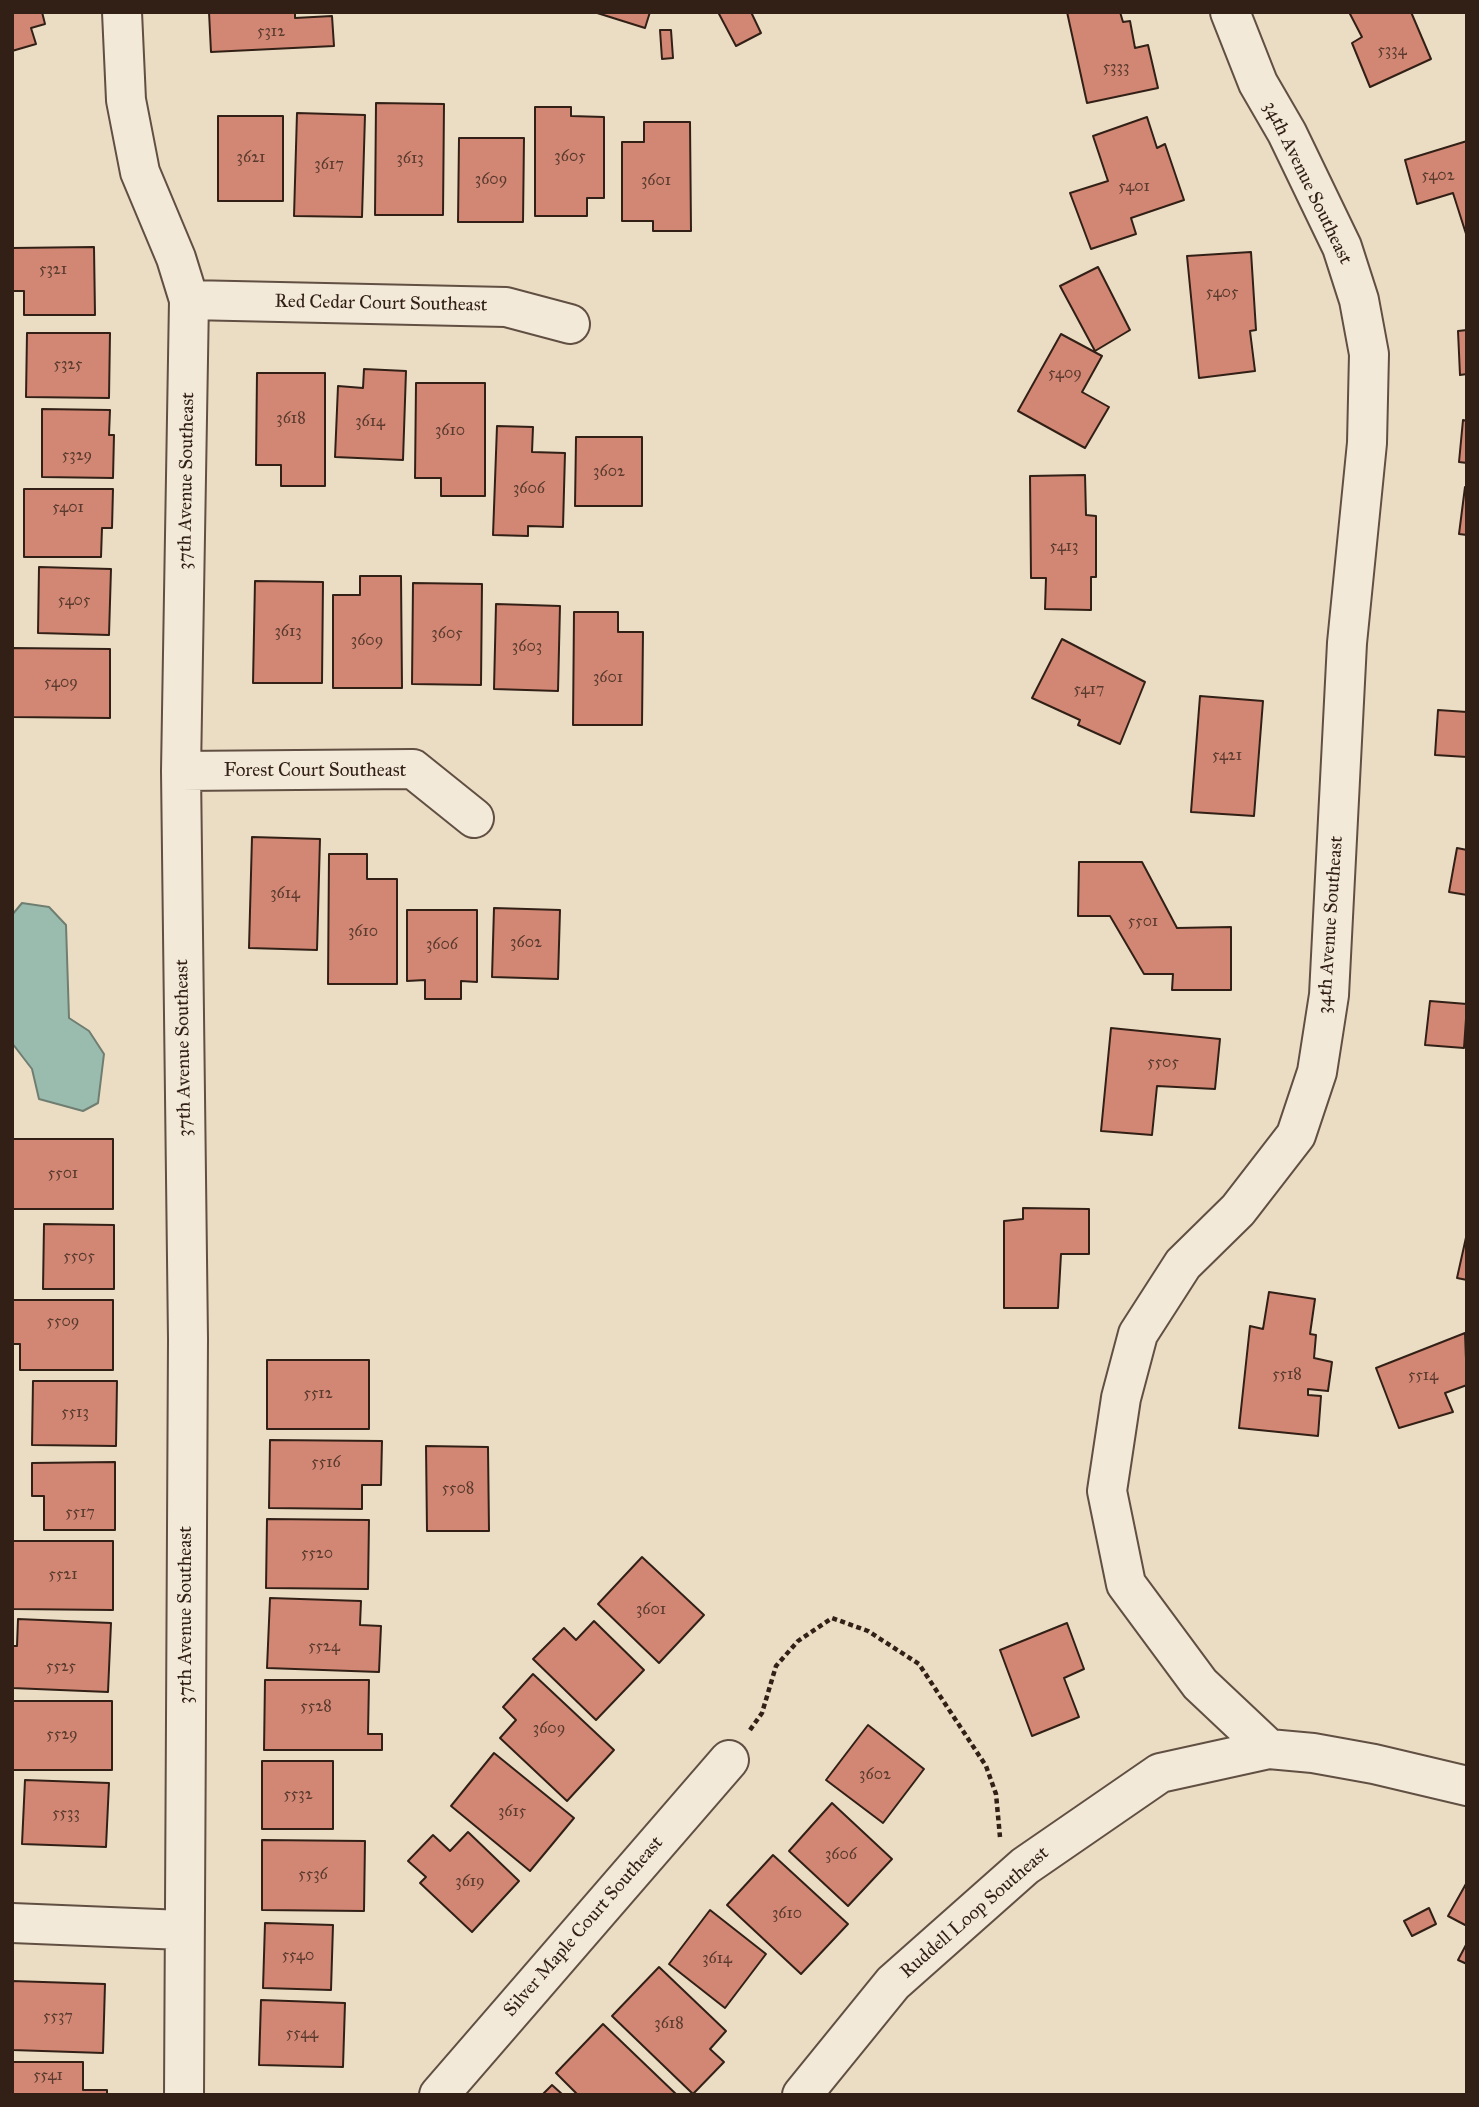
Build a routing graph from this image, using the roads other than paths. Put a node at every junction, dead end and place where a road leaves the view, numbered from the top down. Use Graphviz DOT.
graph roads {
  1 [pos="122,12"];
  2 [pos="1230,12"];
  3 [pos="190,300"];
  4 [pos="570,324"];
  5 [pos="181,771"];
  6 [pos="474,818"];
  7 [pos="1269,1749"];
  8 [pos="729,1760"];
  9 [pos="1467,1786"];
  10 [pos="12,1923"];
  11 [pos="183,1930"];
  12 [pos="184,2095"];
  13 [pos="439,2095"];
  14 [pos="802,2095"];
  1 -- 3 [label="street, 37th Avenue Southeast"];
  2 -- 7 [label="street, 34th Avenue Southeast"];
  3 -- 4 [label="street, Red Cedar Court Southeast"];
  3 -- 5 [label="street, 37th Avenue Southeast"];
  5 -- 6 [label="street, Forest Court Southeast"];
  5 -- 11 [label="street, 37th Avenue Southeast"];
  7 -- 9 [label="street, Ruddell Loop Southeast"];
  7 -- 14 [label="street, Ruddell Loop Southeast"];
  8 -- 13 [label="street, Silver Maple Court Southeast"];
  10 -- 11 [label="street"];
  11 -- 12 [label="street, 37th Avenue Southeast"];
}
